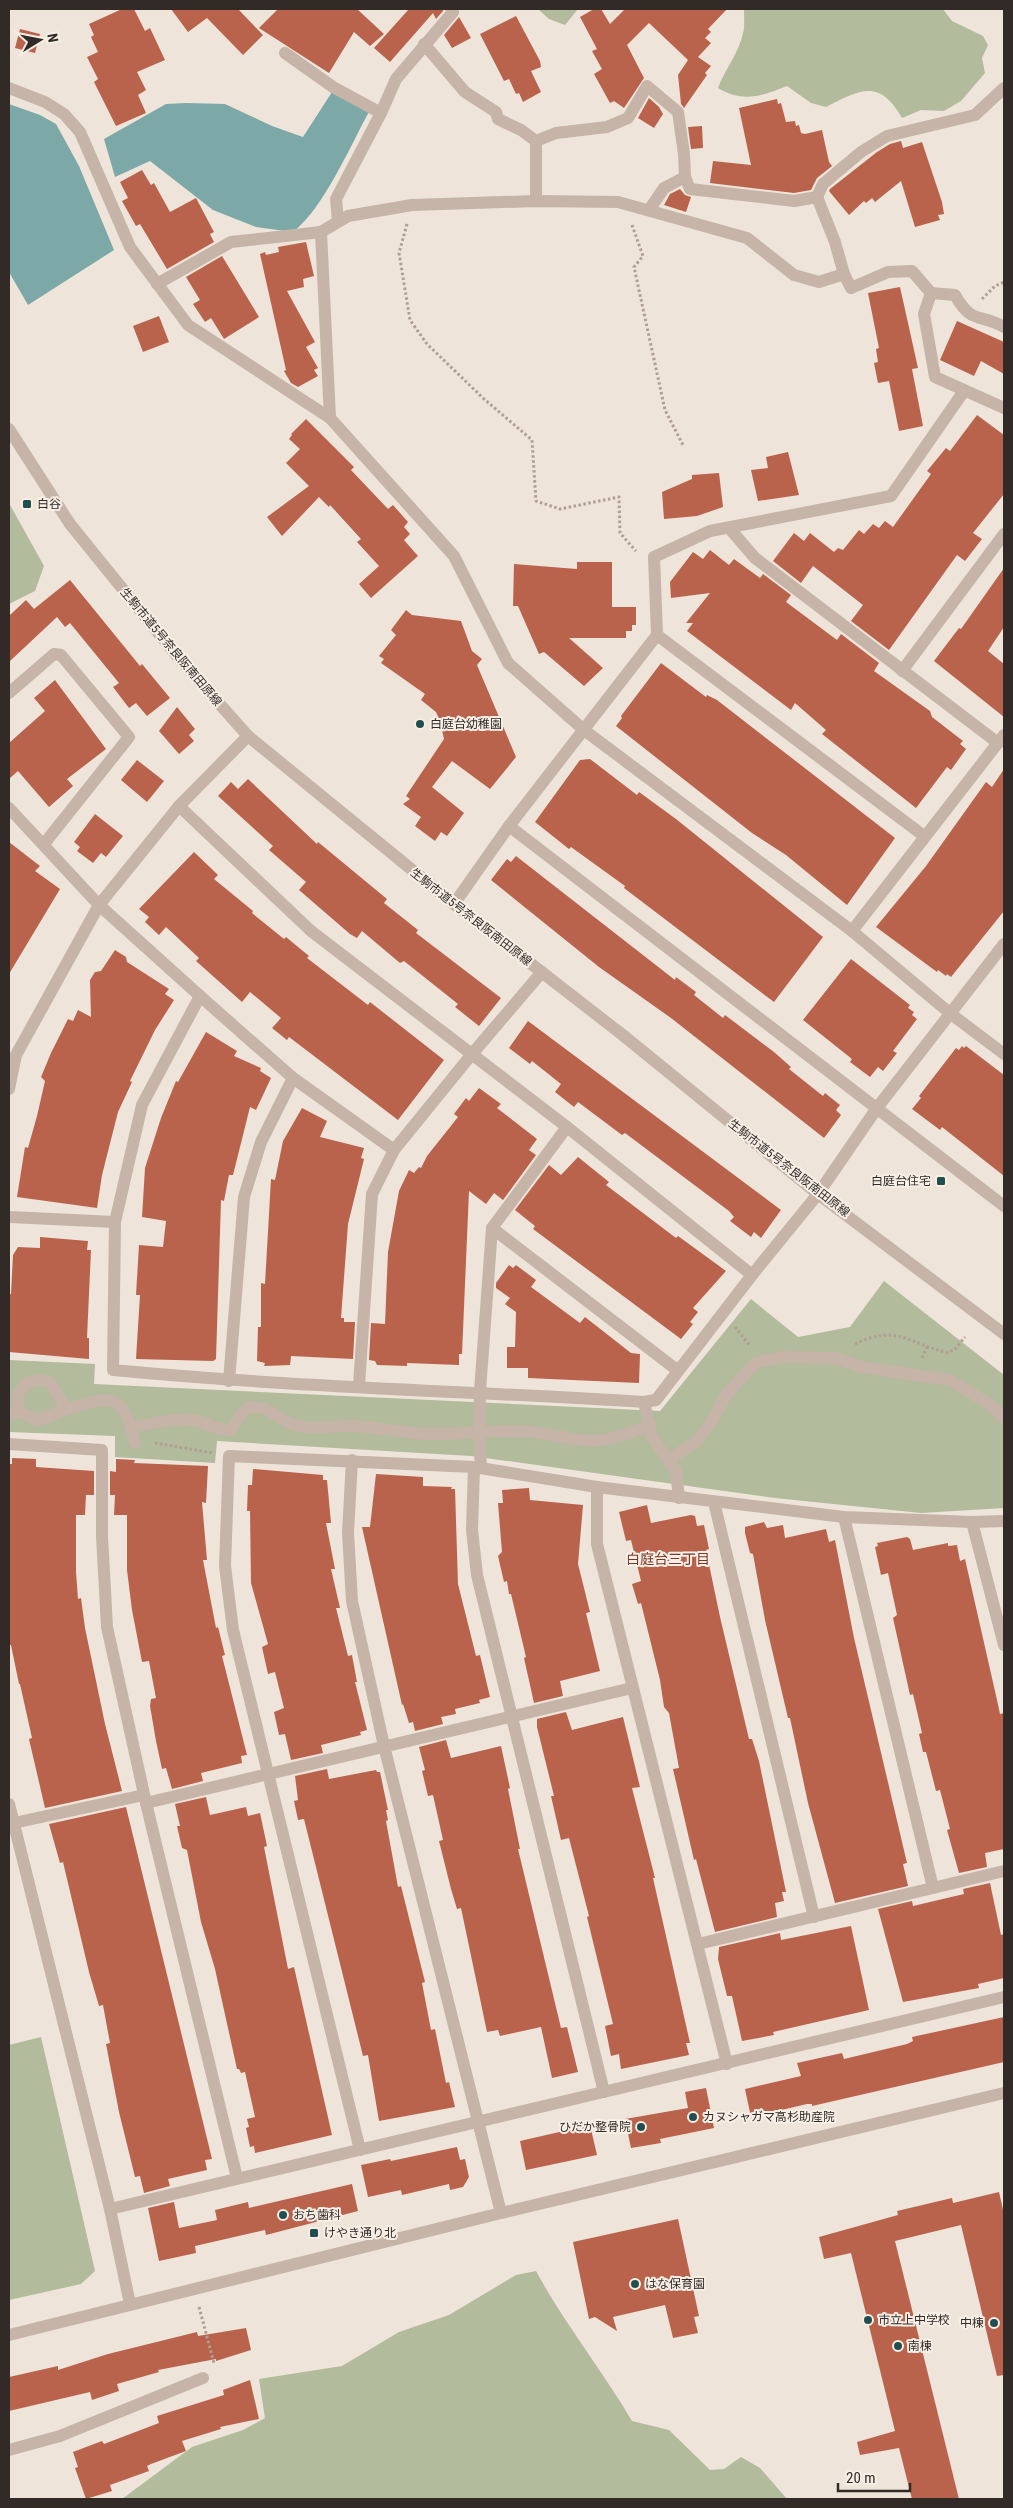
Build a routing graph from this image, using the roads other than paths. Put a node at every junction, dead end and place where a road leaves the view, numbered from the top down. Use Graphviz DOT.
graph roads {
  1 [pos="451,9"];
  2 [pos="424,44"];
  3 [pos="285,53"];
  4 [pos="9,88"];
  5 [pos="1004,88"];
  6 [pos="381,113"];
  7 [pos="536,140"];
  8 [pos="685,177"];
  9 [pos="817,198"];
  10 [pos="536,201"];
  11 [pos="649,210"];
  12 [pos="338,221"];
  13 [pos="321,232"];
  14 [pos="844,274"];
  15 [pos="157,284"];
  16 [pos="931,293"];
  17 [pos="1004,326"];
  18 [pos="964,391"];
  19 [pos="1004,408"];
  20 [pos="330,418"];
  21 [pos="9,429"];
  22 [pos="730,528"];
  23 [pos="1004,534"];
  24 [pos="657,635"];
  25 [pos="902,671"];
  26 [pos="9,693"];
  27 [pos="584,730"];
  28 [pos="248,736"];
  29 [pos="1001,739"];
  30 [pos="179,806"];
  31 [pos="10,811"];
  32 [pos="509,826"];
  33 [pos="924,836"];
  34 [pos="44,844"];
  35 [pos="454,904"];
  36 [pos="99,905"];
  37 [pos="852,931"];
  38 [pos="1004,944"];
  39 [pos="542,972"];
  40 [pos="200,996"];
  41 [pos="951,1014"];
  42 [pos="472,1054"];
  43 [pos="1004,1054"];
  44 [pos="293,1078"];
  45 [pos="9,1089"];
  46 [pos="877,1108"];
  47 [pos="567,1127"];
  48 [pos="394,1150"];
  49 [pos="818,1194"];
  50 [pos="1004,1206"];
  51 [pos="9,1217"];
  52 [pos="115,1222"];
  53 [pos="492,1228"];
  54 [pos="752,1275"];
  55 [pos="1004,1334"];
  56 [pos="677,1370"];
  57 [pos="229,1381"];
  58 [pos="359,1385"];
  59 [pos="480,1391"];
  60 [pos="644,1402"];
  61 [pos="66,1408"];
  62 [pos="14,1413"];
  63 [pos="1004,1418"];
  64 [pos="650,1425"];
  65 [pos="130,1427"];
  66 [pos="479,1434"];
  67 [pos="9,1444"];
  68 [pos="134,1444"];
  69 [pos="352,1460"];
  70 [pos="669,1460"];
  71 [pos="478,1468"];
  72 [pos="597,1487"];
  73 [pos="679,1498"];
  74 [pos="714,1502"];
  75 [pos="844,1517"];
  76 [pos="1004,1520"];
  77 [pos="972,1522"];
  78 [pos="1004,1645"];
  79 [pos="632,1688"];
  80 [pos="510,1716"];
  81 [pos="384,1746"];
  82 [pos="270,1773"];
  83 [pos="145,1799"];
  84 [pos="9,1804"];
  85 [pos="11,1824"];
  86 [pos="1004,1871"];
  87 [pos="933,1888"];
  88 [pos="814,1917"];
  89 [pos="698,1944"];
  90 [pos="1004,1997"];
  91 [pos="727,2064"];
  92 [pos="604,2092"];
  93 [pos="1004,2093"];
  94 [pos="478,2122"];
  95 [pos="360,2150"];
  96 [pos="237,2178"];
  97 [pos="110,2209"];
  98 [pos="501,2213"];
  99 [pos="130,2304"];
  100 [pos="9,2335"];
  101 [pos="203,2378"];
  102 [pos="9,2450"];
  1 -- 2 [label="street"];
  2 -- 6 [label="street"];
  2 -- 7 [label="street"];
  3 -- 6 [label="street"];
  4 -- 15 [label="street"];
  5 -- 9 [label="street"];
  6 -- 12 [label="street"];
  7 -- 8 [label="street"];
  7 -- 10 [label="street"];
  8 -- 9 [label="street"];
  8 -- 11 [label="street"];
  9 -- 14 [label="street"];
  10 -- 11 [label="street"];
  10 -- 12 [label="street"];
  11 -- 14 [label="street"];
  12 -- 13 [label="street"];
  13 -- 15 [label="street"];
  13 -- 20 [label="street"];
  14 -- 16 [label="street"];
  15 -- 20 [label="street"];
  16 -- 17 [label="street"];
  16 -- 18 [label="street"];
  18 -- 19 [label="street"];
  18 -- 22 [label="street"];
  20 -- 27 [label="street"];
  21 -- 28 [label="street, 生駒市道5号奈良阪南田原線"];
  22 -- 24 [label="street"];
  22 -- 25 [label="street"];
  23 -- 25 [label="street"];
  24 -- 27 [label="street"];
  24 -- 33 [label="street"];
  25 -- 29 [label="street"];
  26 -- 34 [label="street"];
  27 -- 32 [label="street"];
  27 -- 37 [label="street"];
  28 -- 30 [label="street"];
  28 -- 35 [label="street, 生駒市道5号奈良阪南田原線"];
  29 -- 33 [label="street"];
  30 -- 36 [label="street"];
  30 -- 42 [label="street"];
  31 -- 34 [label="street"];
  32 -- 35 [label="street"];
  32 -- 46 [label="street"];
  33 -- 37 [label="street"];
  34 -- 36 [label="street"];
  35 -- 39 [label="street, 生駒市道5号奈良阪南田原線"];
  36 -- 40 [label="street"];
  36 -- 45 [label="street"];
  37 -- 41 [label="street"];
  38 -- 41 [label="street"];
  39 -- 42 [label="street"];
  39 -- 49 [label="street, 生駒市道5号奈良阪南田原線"];
  40 -- 44 [label="street"];
  40 -- 52 [label="street"];
  41 -- 43 [label="street"];
  41 -- 46 [label="street"];
  42 -- 47 [label="street"];
  42 -- 48 [label="street"];
  44 -- 48 [label="street"];
  44 -- 57 [label="street"];
  46 -- 49 [label="street"];
  46 -- 50 [label="street"];
  47 -- 53 [label="street"];
  47 -- 54 [label="street"];
  48 -- 58 [label="street"];
  49 -- 54 [label="street"];
  49 -- 55 [label="street, 生駒市道5号奈良阪南田原線"];
  51 -- 52 [label="street"];
  52 -- 57 [label="street"];
  53 -- 56 [label="street"];
  53 -- 59 [label="street"];
  54 -- 56 [label="street"];
  56 -- 60 [label="street"];
  57 -- 58 [label="street"];
  58 -- 59 [label="street"];
  59 -- 60 [label="street"];
  59 -- 66 [label="street"];
  60 -- 64 [label="street"];
  61 -- 62 [label="street"];
  61 -- 62 [label="street"];
  61 -- 65 [label="street"];
  63 -- 70 [label="street"];
  64 -- 66 [label="street"];
  64 -- 70 [label="street"];
  65 -- 66 [label="street"];
  65 -- 68 [label="street"];
  66 -- 71 [label="street"];
  67 -- 83 [label="street"];
  69 -- 71 [label="street"];
  69 -- 81 [label="street"];
  69 -- 82 [label="street"];
  70 -- 73 [label="street"];
  71 -- 72 [label="street"];
  71 -- 80 [label="street"];
  72 -- 73 [label="street"];
  72 -- 79 [label="street"];
  73 -- 74 [label="street"];
  74 -- 75 [label="street"];
  74 -- 88 [label="street"];
  75 -- 77 [label="street"];
  75 -- 87 [label="street"];
  76 -- 77 [label="street"];
  77 -- 78 [label="street"];
  79 -- 80 [label="street"];
  79 -- 89 [label="street"];
  80 -- 81 [label="street"];
  80 -- 92 [label="street"];
  81 -- 82 [label="street"];
  81 -- 94 [label="street"];
  82 -- 83 [label="street"];
  82 -- 95 [label="street"];
  83 -- 85 [label="street"];
  83 -- 96 [label="street"];
  84 -- 85 [label="street"];
  85 -- 97 [label="street"];
  86 -- 87 [label="street"];
  87 -- 88 [label="street"];
  88 -- 89 [label="street"];
  89 -- 91 [label="street"];
  90 -- 91 [label="street"];
  91 -- 92 [label="street"];
  92 -- 94 [label="street"];
  93 -- 98 [label="street"];
  94 -- 95 [label="street"];
  94 -- 98 [label="street"];
  95 -- 96 [label="street"];
  96 -- 97 [label="street"];
  97 -- 99 [label="street"];
  98 -- 99 [label="street"];
  99 -- 100 [label="street"];
  101 -- 102 [label="street"];
}
